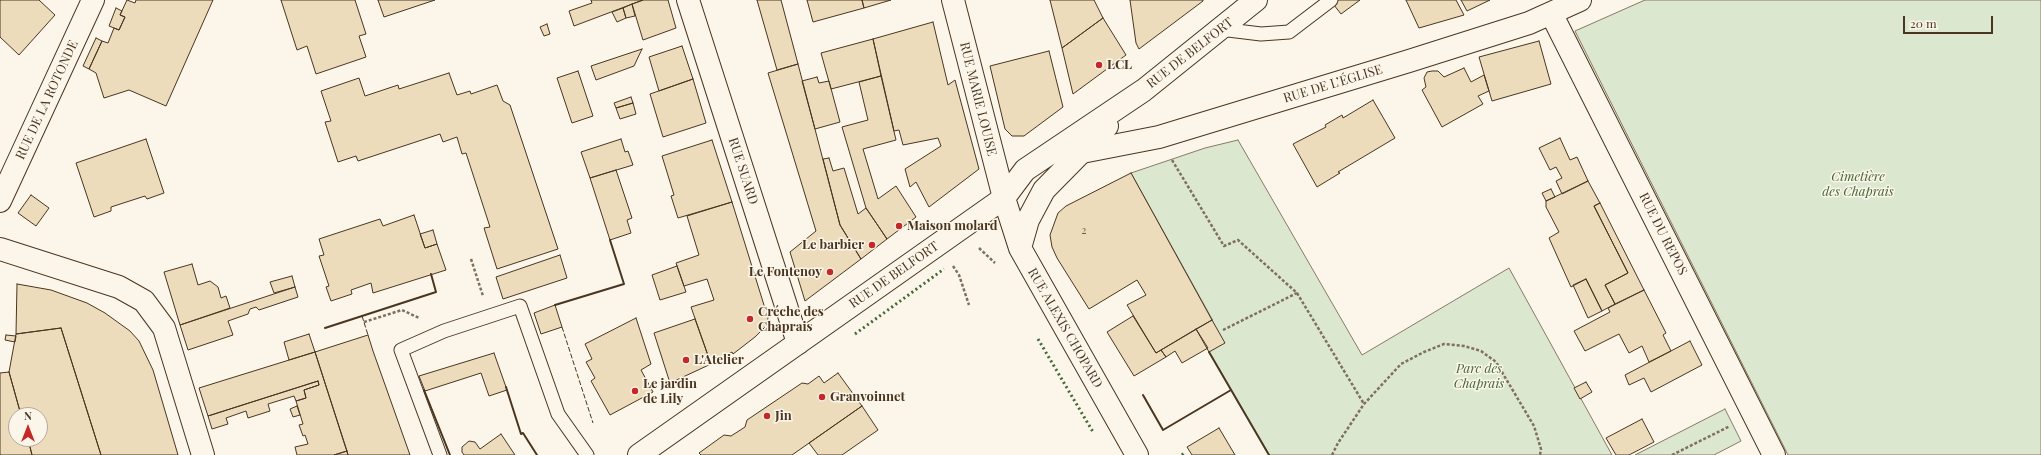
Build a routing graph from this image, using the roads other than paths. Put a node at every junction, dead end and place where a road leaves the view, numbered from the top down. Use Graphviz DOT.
graph roads {
  1 [pos="94,0"];
  2 [pos="688,0"];
  3 [pos="953,0"];
  4 [pos="1256,0"];
  5 [pos="1331,0"];
  6 [pos="1580,0"];
  7 [pos="1551,13"];
  8 [pos="1220,29"];
  9 [pos="1144,90"];
  10 [pos="1082,152"];
  11 [pos="1004,198"];
  12 [pos="0,201"];
  13 [pos="1020,248"];
  14 [pos="0,249"];
  15 [pos="798,343"];
  16 [pos="203,455"];
  17 [pos="440,455"];
  18 [pos="587,455"];
  19 [pos="639,455"];
  20 [pos="1137,455"];
  21 [pos="1774,455"];
  1 -- 12 [label="street, RUE DE LA ROTONDE"];
  2 -- 15 [label="street, RUE SUARD"];
  3 -- 11 [label="street, RUE MARIE LOUISE"];
  4 -- 8 [label="street, RUE DE BELFORT"];
  5 -- 8 [label="lane"];
  6 -- 7 [label="street, RUE DE L’ÉGLISE"];
  7 -- 10 [label="street, RUE DE L’ÉGLISE"];
  7 -- 21 [label="street, RUE DU REPOS"];
  8 -- 9 [label="street, RUE DE BELFORT"];
  9 -- 10 [label="street, RUE DE BELFORT"];
  9 -- 11 [label="street, RUE DE BELFORT"];
  10 -- 13 [label="street, RUE DE BELFORT"];
  11 -- 13 [label="street, RUE ALEXIS CHOPARD"];
  11 -- 15 [label="street, RUE DE BELFORT"];
  13 -- 20 [label="street, RUE ALEXIS CHOPARD"];
  14 -- 16 [label="street"];
  15 -- 19 [label="street, RUE DE BELFORT"];
  17 -- 18 [label="lane"];
}
